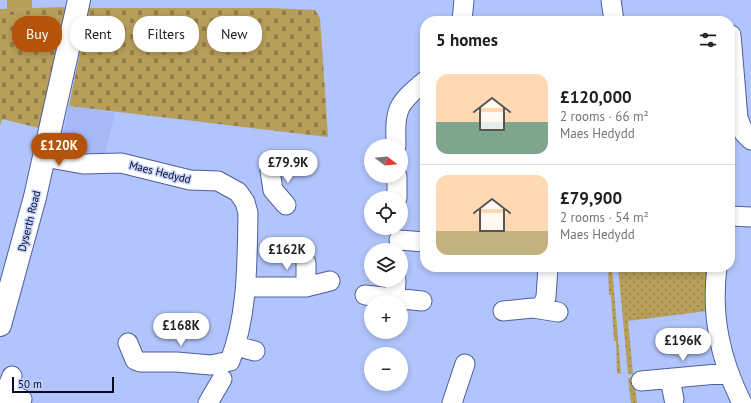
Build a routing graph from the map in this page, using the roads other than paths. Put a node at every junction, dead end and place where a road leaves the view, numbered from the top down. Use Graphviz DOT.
graph roads {
  1 [pos="79,0"];
  2 [pos="464,0"];
  3 [pos="611,0"];
  4 [pos="462,16"];
  5 [pos="613,16"];
  6 [pos="420,85"];
  7 [pos="735,88"];
  8 [pos="396,139"];
  9 [pos="751,140"];
  10 [pos="44,157"];
  11 [pos="270,172"];
  12 [pos="273,190"];
  13 [pos="245,202"];
  14 [pos="286,205"];
  15 [pos="735,216"];
  16 [pos="751,217"];
  17 [pos="398,239"];
  18 [pos="420,241"];
  19 [pos="306,263"];
  20 [pos="548,272"];
  21 [pos="716,272"];
  22 [pos="330,281"];
  23 [pos="246,287"];
  24 [pos="306,287"];
  25 [pos="396,289"];
  26 [pos="365,295"];
  27 [pos="4,299"];
  28 [pos="422,301"];
  29 [pos="503,311"];
  30 [pos="0,325"];
  31 [pos="128,343"];
  32 [pos="236,346"];
  33 [pos="254,351"];
  34 [pos="464,364"];
  35 [pos="728,373"];
  36 [pos="670,378"];
  37 [pos="222,379"];
  38 [pos="641,381"];
  39 [pos="674,399"];
  40 [pos="208,403"];
  41 [pos="452,403"];
  42 [pos="742,403"];
  1 -- 10 [label="main road, Dyserth Road"];
  2 -- 4 [label="street"];
  3 -- 5 [label="street"];
  6 -- 8 [label="street"];
  7 -- 9 [label="street"];
  10 -- 13 [label="street, Maes Hedydd"];
  10 -- 27 [label="main road, Dyserth Road"];
  11 -- 12 [label="street"];
  12 -- 13 [label="street"];
  12 -- 14 [label="street"];
  13 -- 23 [label="street"];
  15 -- 16 [label="street"];
  17 -- 18 [label="street"];
  19 -- 24 [label="street"];
  20 -- 29 [label="street"];
  21 -- 35 [label="street"];
  22 -- 24 [label="street"];
  23 -- 24 [label="street"];
  23 -- 32 [label="street"];
  25 -- 26 [label="street"];
  25 -- 28 [label="street"];
  27 -- 30 [label="main road, Dyserth Road"];
  31 -- 32 [label="street"];
  32 -- 33 [label="street"];
  34 -- 41 [label="street"];
  35 -- 36 [label="street"];
  35 -- 42 [label="street"];
  36 -- 38 [label="street"];
  36 -- 39 [label="street"];
  37 -- 40 [label="street"];
}
